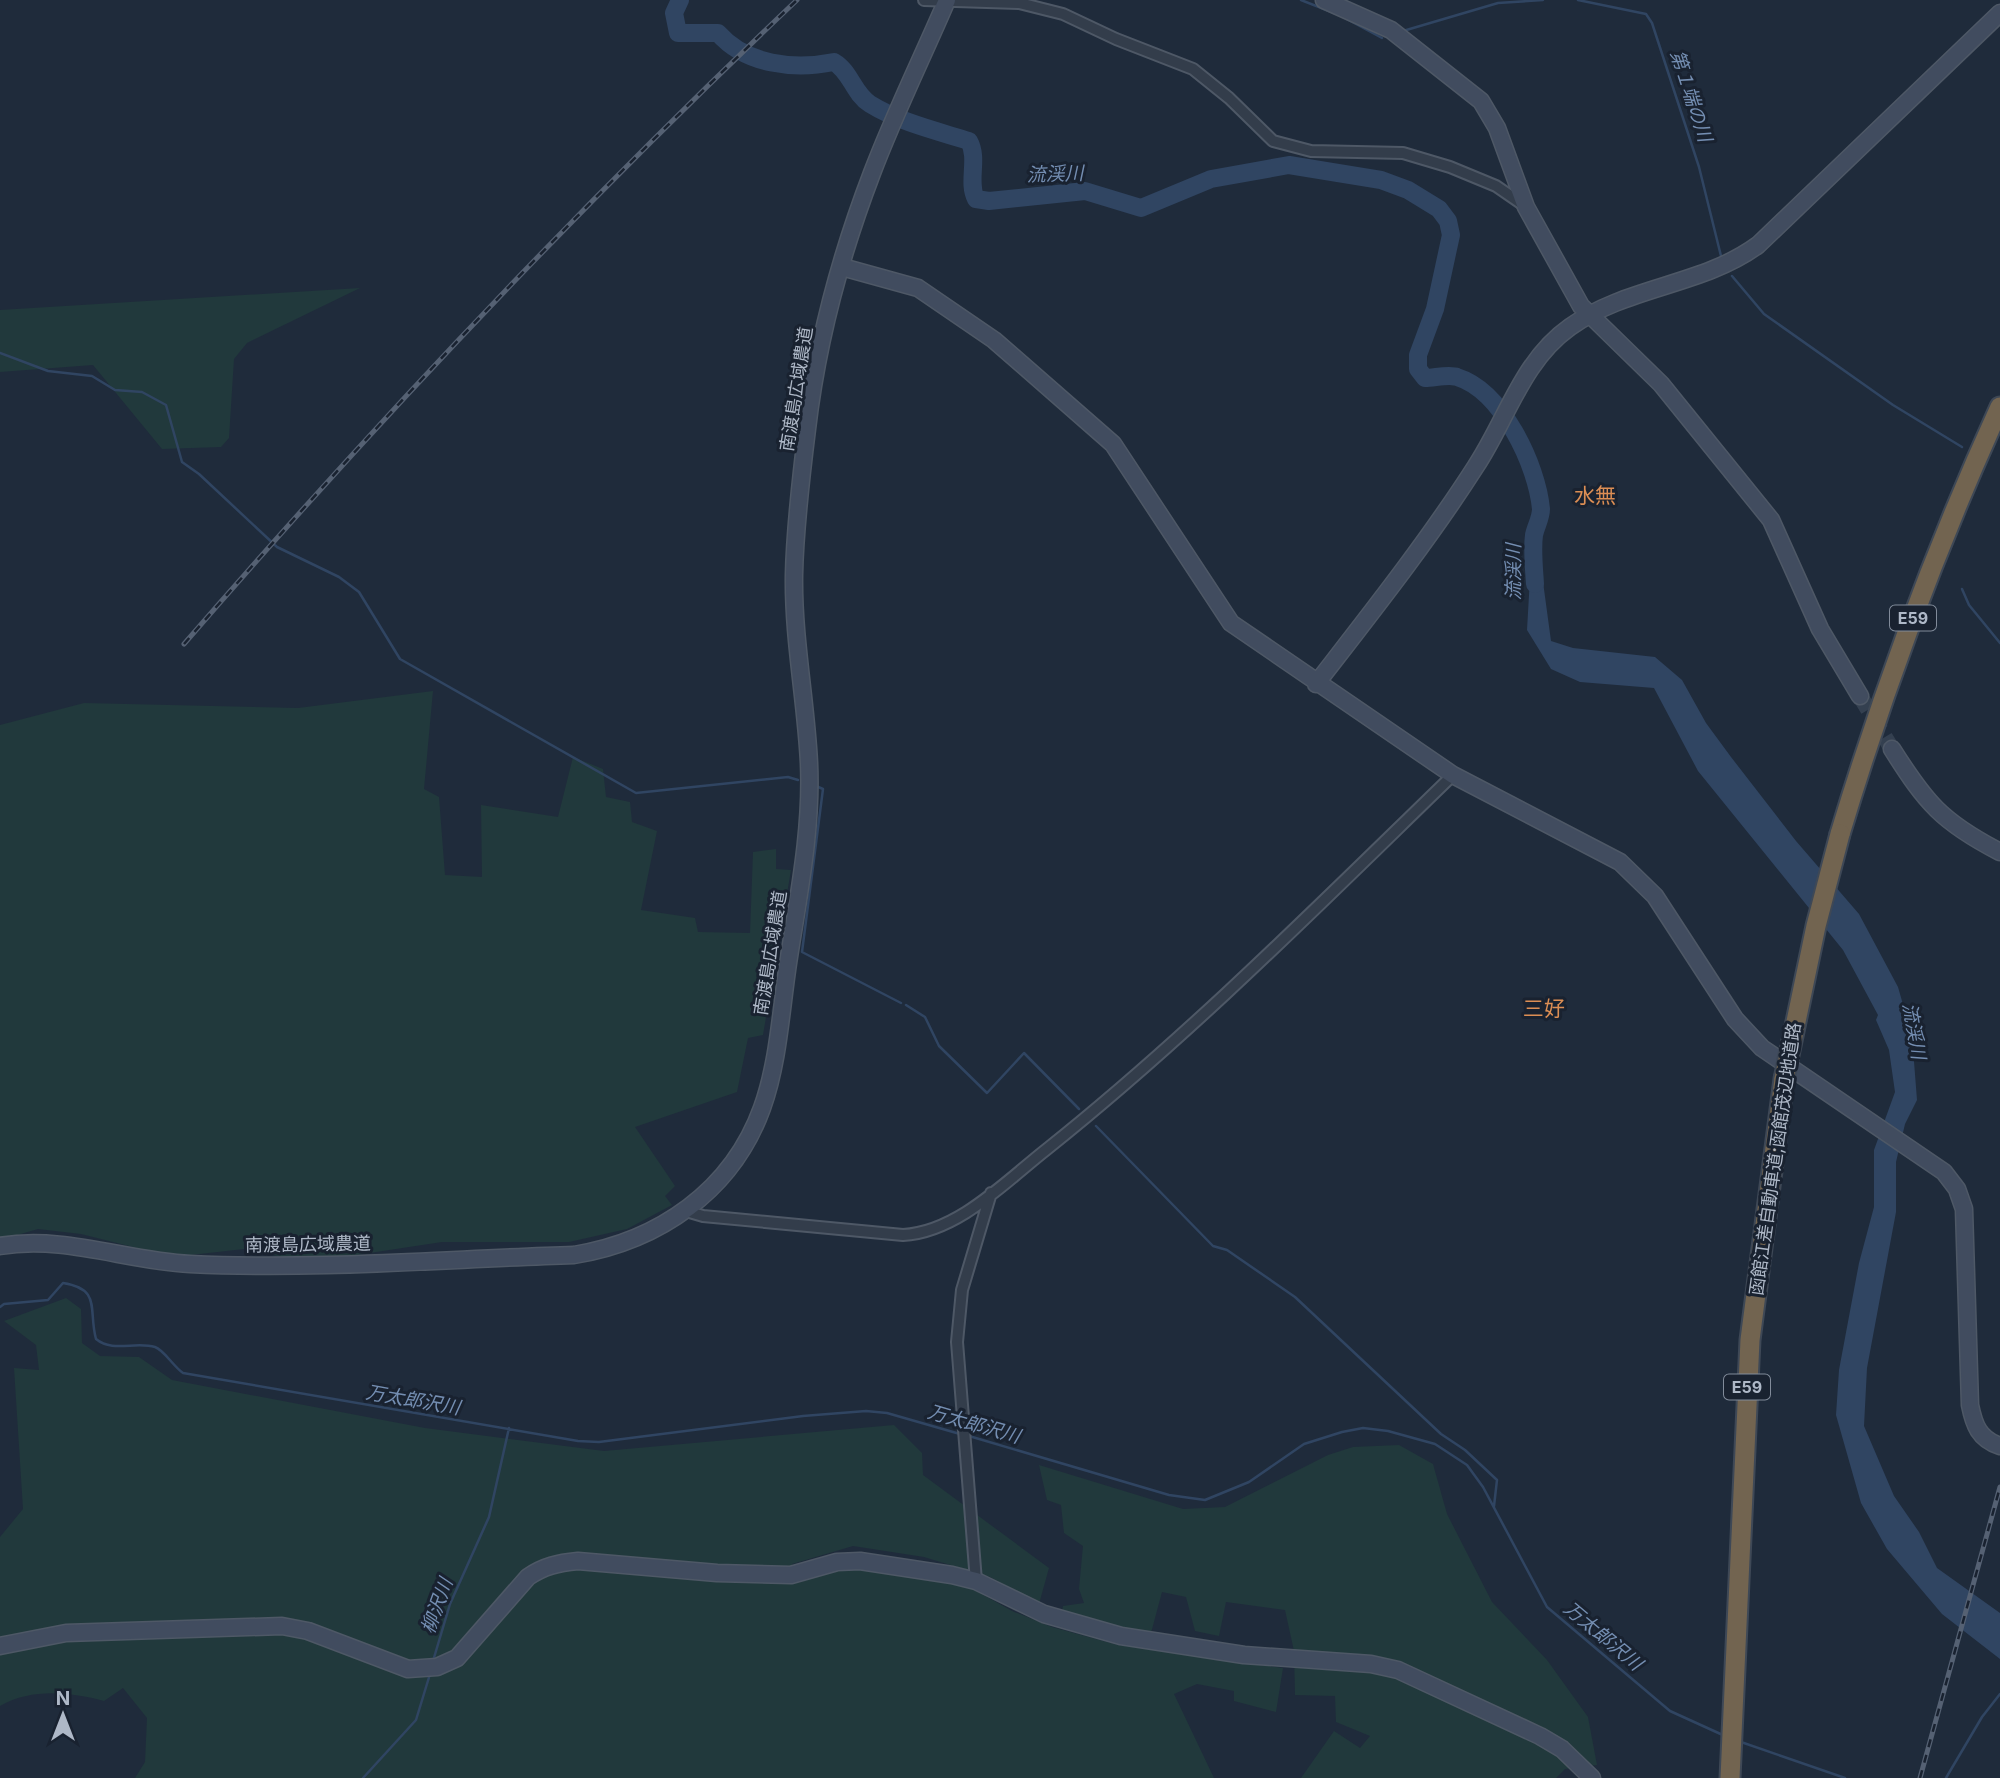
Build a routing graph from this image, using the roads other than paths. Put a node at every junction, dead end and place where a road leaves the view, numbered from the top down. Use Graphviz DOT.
graph roads {
  1 [pos="924,0"];
  2 [pos="1324,0"];
  3 [pos="946,1"];
  4 [pos="2000,13"];
  5 [pos="1527,207"];
  6 [pos="842,267"];
  7 [pos="1590,315"];
  8 [pos="2000,407"];
  9 [pos="1316,684"];
  10 [pos="1860,696"];
  11 [pos="1892,749"];
  12 [pos="1453,775"];
  13 [pos="2000,852"];
  14 [pos="991,1193"];
  15 [pos="687,1211"];
  16 [pos="0,1246"];
  17 [pos="2000,1446"];
  18 [pos="976,1581"];
  19 [pos="0,1646"];
  20 [pos="1730,1772"];
  21 [pos="1592,1778"];
  1 -- 3 [label="street"];
  2 -- 5 [label="street"];
  3 -- 5 [label="street"];
  3 -- 6 [label="street, 南渡島広域農道"];
  4 -- 7 [label="street"];
  5 -- 7 [label="street"];
  6 -- 9 [label="street"];
  6 -- 15 [label="street, 南渡島広域農道"];
  7 -- 9 [label="street"];
  7 -- 10 [label="street"];
  8 -- 20 [label="highway, 函館江差自動車道;函館茂辺地道路 / E59, bridge"];
  9 -- 12 [label="street"];
  11 -- 13 [label="street"];
  12 -- 14 [label="street"];
  12 -- 17 [label="street"];
  14 -- 15 [label="street"];
  14 -- 18 [label="street"];
  15 -- 16 [label="street, 南渡島広域農道"];
  18 -- 19 [label="street"];
  18 -- 21 [label="street"];
}
